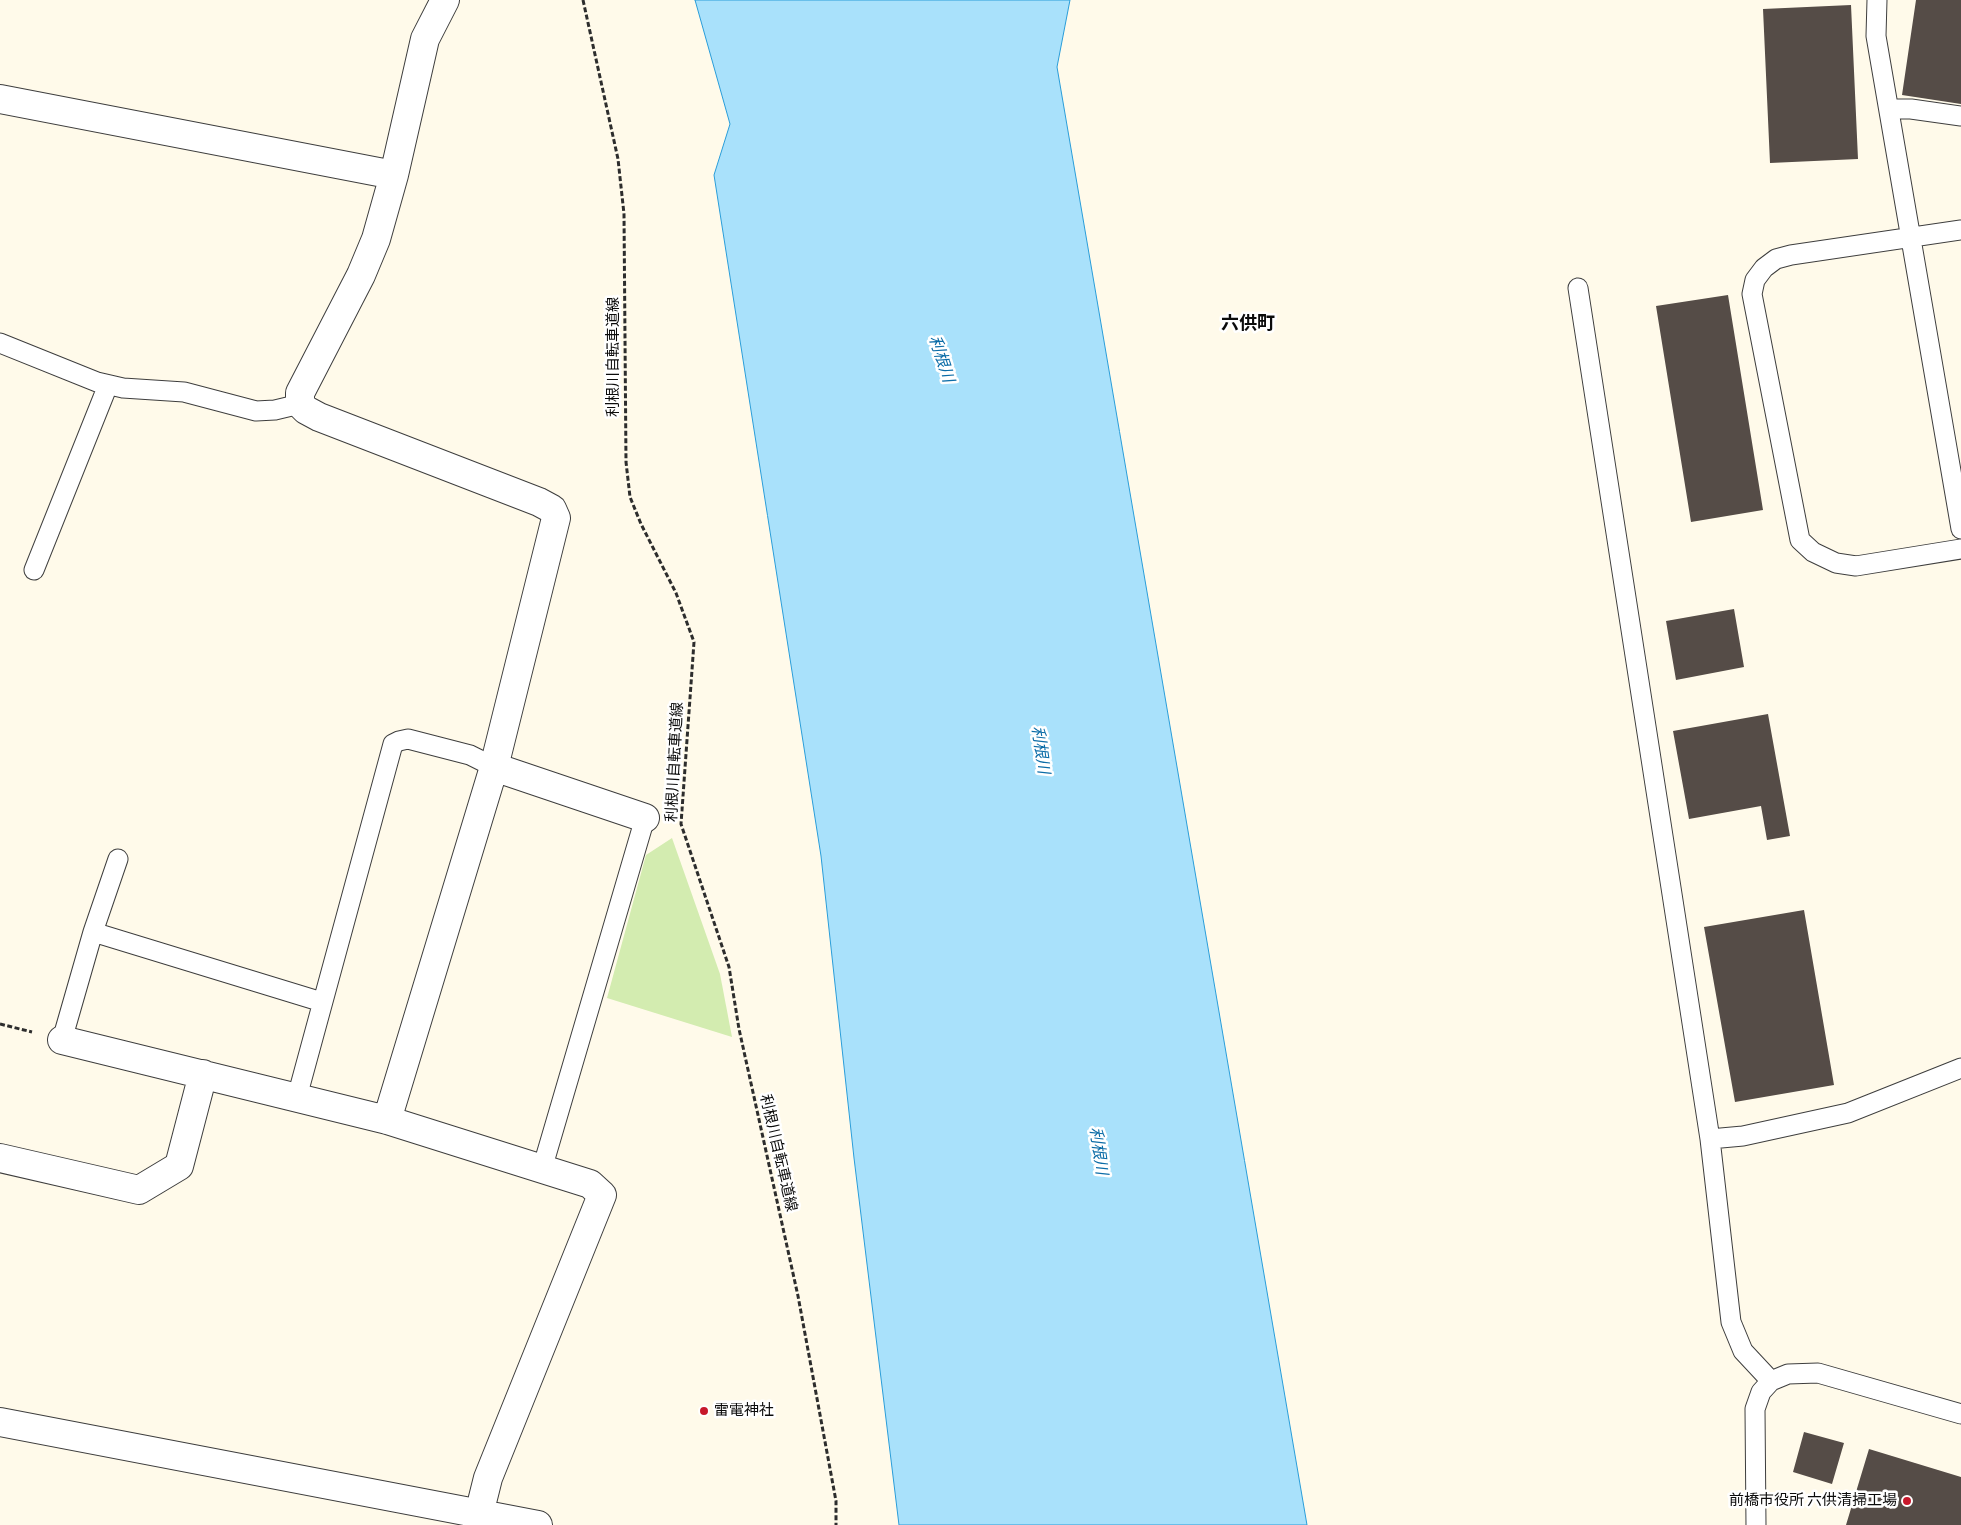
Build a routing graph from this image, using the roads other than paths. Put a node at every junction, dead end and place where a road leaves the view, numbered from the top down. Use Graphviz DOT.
graph roads {
  1 [pos="445,0"];
  2 [pos="1877,0"];
  3 [pos="0,99"];
  4 [pos="1889,110"];
  5 [pos="1961,116"];
  6 [pos="394,174"];
  7 [pos="1961,230"];
  8 [pos="1911,237"];
  9 [pos="1578,288"];
  10 [pos="0,344"];
  11 [pos="108,384"];
  12 [pos="300,404"];
  13 [pos="1961,530"];
  14 [pos="1961,549"];
  15 [pos="34,570"];
  16 [pos="494,767"];
  17 [pos="645,818"];
  18 [pos="118,859"];
  19 [pos="93,932"];
  20 [pos="322,1002"];
  21 [pos="62,1040"];
  22 [pos="1961,1068"];
  23 [pos="203,1074"];
  24 [pos="297,1097"];
  25 [pos="387,1120"];
  26 [pos="1710,1138"];
  27 [pos="0,1158"];
  28 [pos="542,1168"];
  29 [pos="1771,1381"];
  30 [pos="1961,1414"];
  31 [pos="0,1422"];
  32 [pos="479,1519"];
  33 [pos="538,1525"];
  34 [pos="1756,1525"];
  1 -- 6 [label="street"];
  2 -- 4 [label="lane"];
  3 -- 6 [label="street"];
  4 -- 5 [label="lane"];
  4 -- 8 [label="lane"];
  6 -- 12 [label="street"];
  7 -- 8 [label="lane"];
  8 -- 13 [label="lane"];
  8 -- 14 [label="lane"];
  9 -- 26 [label="lane"];
  10 -- 11 [label="lane"];
  11 -- 12 [label="lane"];
  11 -- 15 [label="lane"];
  12 -- 16 [label="street"];
  16 -- 17 [label="street"];
  16 -- 20 [label="lane"];
  16 -- 25 [label="street"];
  17 -- 28 [label="lane"];
  18 -- 19 [label="lane"];
  19 -- 20 [label="lane"];
  19 -- 21 [label="lane"];
  20 -- 24 [label="lane"];
  21 -- 23 [label="street"];
  22 -- 26 [label="lane"];
  23 -- 24 [label="street"];
  23 -- 27 [label="street"];
  24 -- 25 [label="street"];
  25 -- 28 [label="street"];
  26 -- 29 [label="lane"];
  28 -- 32 [label="street"];
  29 -- 30 [label="lane"];
  29 -- 34 [label="lane"];
  31 -- 32 [label="street"];
  32 -- 33 [label="street"];
}
